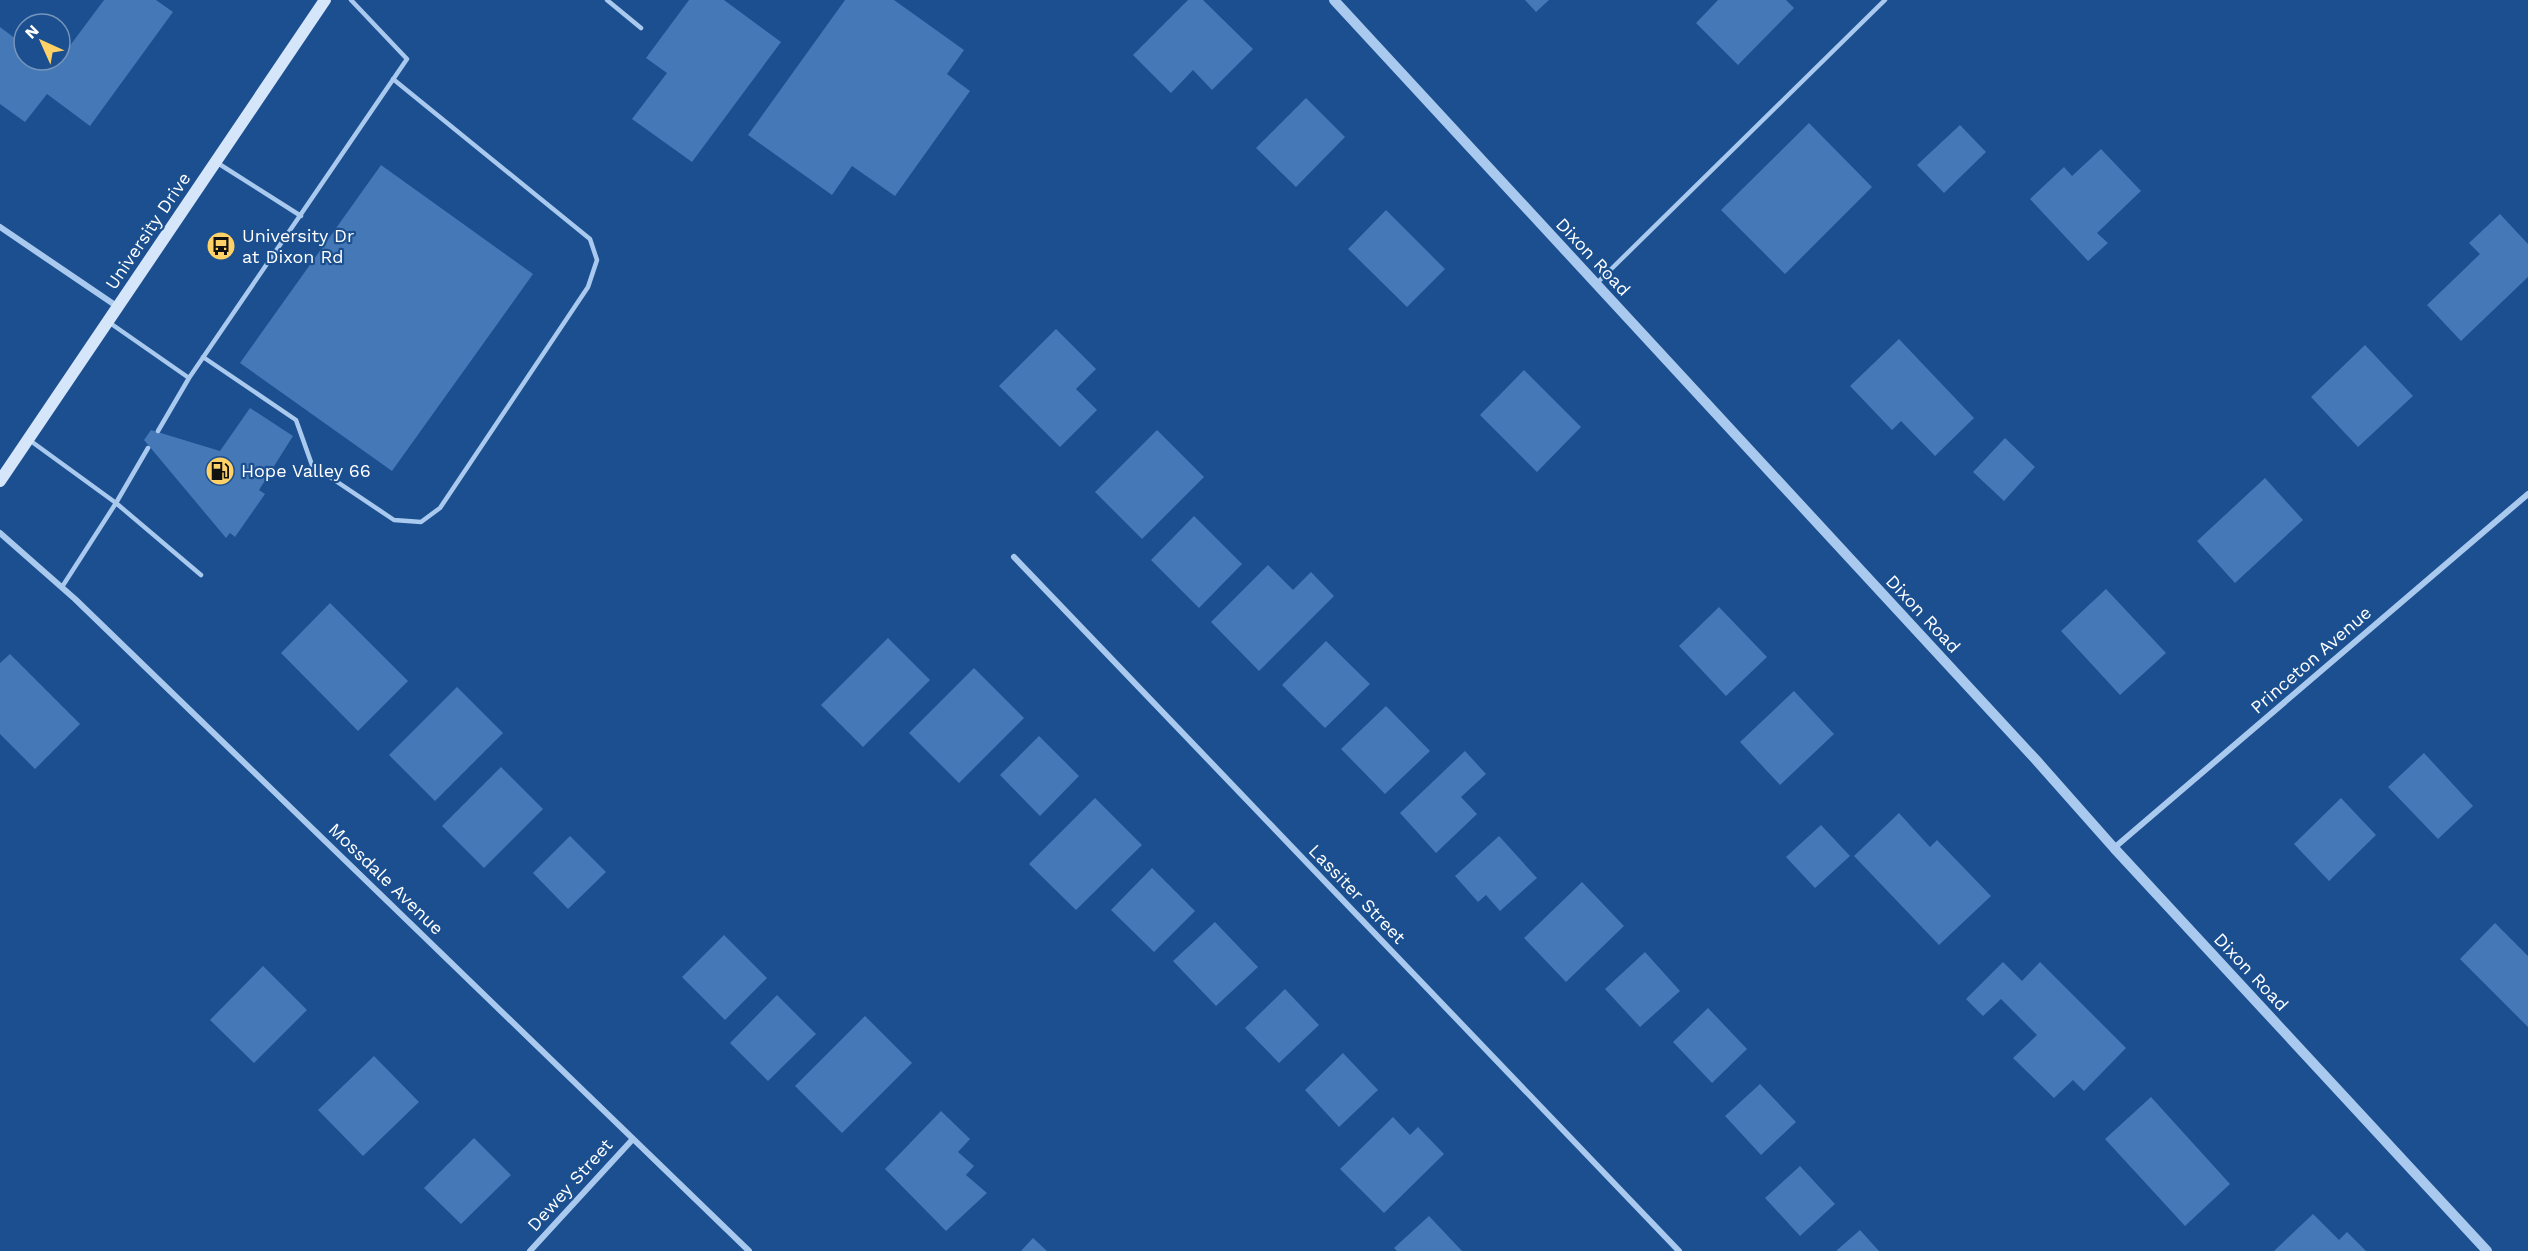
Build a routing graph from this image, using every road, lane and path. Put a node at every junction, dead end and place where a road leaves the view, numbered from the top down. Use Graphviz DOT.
graph roads {
  1 [pos="325,0"];
  2 [pos="351,0"];
  3 [pos="607,0"];
  4 [pos="1334,0"];
  5 [pos="1885,0"];
  6 [pos="641,28"];
  7 [pos="393,79"];
  8 [pos="216,162"];
  9 [pos="301,216"];
  10 [pos="0,227"];
  11 [pos="1595,285"];
  12 [pos="118,308"];
  13 [pos="109,322"];
  14 [pos="203,357"];
  15 [pos="189,378"];
  16 [pos="158,430"];
  17 [pos="28,439"];
  18 [pos="148,448"];
  19 [pos="0,481"];
  20 [pos="2528,494"];
  21 [pos="116,503"];
  22 [pos="0,533"];
  23 [pos="1014,557"];
  24 [pos="201,575"];
  25 [pos="62,587"];
  26 [pos="2114,848"];
  27 [pos="632,1140"];
  28 [pos="530,1251"];
  29 [pos="749,1251"];
  30 [pos="1679,1251"];
  31 [pos="2487,1251"];
  1 -- 8 [label="main road, University Drive"];
  2 -- 7 [label="lane"];
  3 -- 6 [label="lane"];
  4 -- 11 [label="street, Dixon Road"];
  5 -- 11 [label="lane"];
  7 -- 9 [label="lane"];
  7 -- 14 [label="lane"];
  8 -- 9 [label="lane"];
  8 -- 12 [label="main road, University Drive"];
  9 -- 14 [label="lane"];
  10 -- 12 [label="street"];
  11 -- 26 [label="street, Dixon Road"];
  12 -- 13 [label="main road, University Drive"];
  13 -- 15 [label="lane"];
  13 -- 17 [label="main road, University Drive"];
  14 -- 15 [label="lane"];
  15 -- 16 [label="lane"];
  17 -- 19 [label="main road, University Drive"];
  17 -- 21 [label="lane"];
  18 -- 21 [label="lane"];
  20 -- 26 [label="street, Princeton Avenue"];
  21 -- 24 [label="lane"];
  21 -- 25 [label="lane"];
  22 -- 25 [label="street, Mossdale Avenue"];
  23 -- 30 [label="street, Lassiter Street"];
  25 -- 27 [label="street, Mossdale Avenue"];
  26 -- 31 [label="street, Dixon Road"];
  27 -- 28 [label="street, Dewey Street"];
  27 -- 29 [label="street, Mossdale Avenue"];
}
